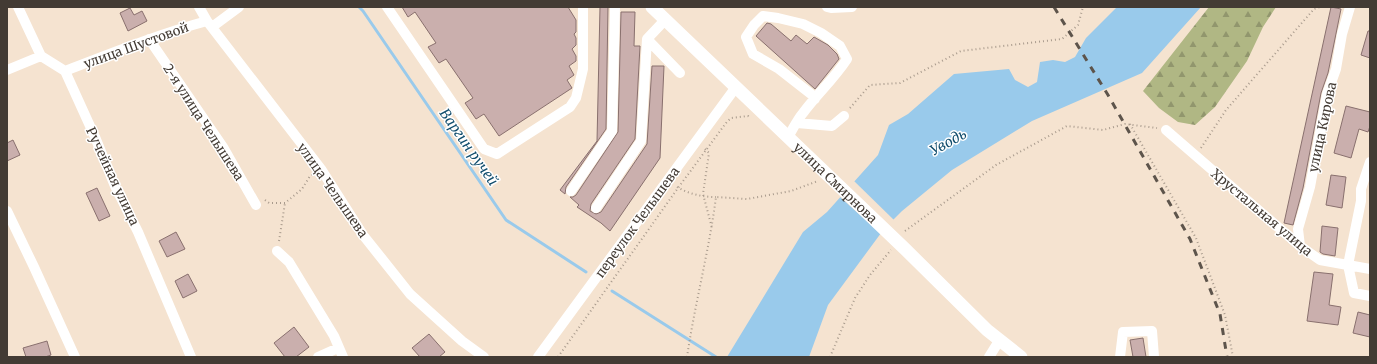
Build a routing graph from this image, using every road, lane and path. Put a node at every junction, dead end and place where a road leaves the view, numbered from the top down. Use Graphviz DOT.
graph roads {
  1 [pos="18,7"];
  2 [pos="199,7"];
  3 [pos="239,7"];
  4 [pos="387,7"];
  5 [pos="583,7"];
  6 [pos="615,7"];
  7 [pos="652,7"];
  8 [pos="827,7"];
  9 [pos="852,7"];
  10 [pos="1083,7"];
  11 [pos="1320,7"];
  12 [pos="1350,7"];
  13 [pos="665,20"];
  14 [pos="210,24"];
  15 [pos="149,39"];
  16 [pos="647,39"];
  17 [pos="41,56"];
  18 [pos="7,70"];
  19 [pos="65,72"];
  20 [pos="680,73"];
  21 [pos="736,87"];
  22 [pos="816,99"];
  23 [pos="844,116"];
  24 [pos="753,120"];
  25 [pos="796,123"];
  26 [pos="1130,124"];
  27 [pos="1166,130"];
  28 [pos="788,137"];
  29 [pos="696,142"];
  30 [pos="706,150"];
  31 [pos="1196,156"];
  32 [pos="1370,162"];
  33 [pos="321,169"];
  34 [pos="826,179"];
  35 [pos="667,181"];
  36 [pos="678,188"];
  37 [pos="570,191"];
  38 [pos="704,197"];
  39 [pos="716,197"];
  40 [pos="260,202"];
  41 [pos="285,203"];
  42 [pos="596,208"];
  43 [pos="7,212"];
  44 [pos="712,229"];
  45 [pos="905,231"];
  46 [pos="1300,246"];
  47 [pos="899,247"];
  48 [pos="277,251"];
  49 [pos="1348,265"];
  50 [pos="1370,269"];
  51 [pos="1370,296"];
  52 [pos="999,341"];
  53 [pos="341,352"];
  54 [pos="75,357"];
  55 [pos="191,357"];
  56 [pos="318,357"];
  57 [pos="484,357"];
  58 [pos="538,357"];
  59 [pos="558,357"];
  60 [pos="687,357"];
  61 [pos="830,357"];
  62 [pos="989,357"];
  63 [pos="1021,357"];
  64 [pos="1120,357"];
  65 [pos="1154,357"];
  66 [pos="1233,357"];
  1 -- 17 [label="street"];
  2 -- 14 [label="street, улица Челышева"];
  3 -- 14 [label="street, улица Шустовой"];
  4 -- 5 [label="street"];
  6 -- 37 [label="street"];
  7 -- 13 [label="main road, улица Смирнова"];
  8 -- 9 [label="street"];
  10 -- 23 [label="path"];
  11 -- 31 [label="path"];
  12 -- 46 [label="street, улица Кирова"];
  13 -- 16 [label="street"];
  13 -- 21 [label="main road, улица Смирнова"];
  14 -- 15 [label="street, улица Шустовой"];
  14 -- 33 [label="street, улица Челышева"];
  15 -- 19 [label="street, улица Шустовой"];
  15 -- 40 [label="street, 2-я улица Челышева"];
  16 -- 20 [label="street"];
  16 -- 42 [label="street"];
  17 -- 18 [label="street"];
  17 -- 19 [label="street"];
  19 -- 55 [label="street, Ручейная улица"];
  21 -- 28 [label="main road, улица Смирнова"];
  21 -- 29 [label="street, переулок Челышева"];
  22 -- 22 [label="street"];
  22 -- 25 [label="street"];
  23 -- 25 [label="street"];
  24 -- 30 [label="path"];
  25 -- 28 [label="street"];
  26 -- 27 [label="path"];
  26 -- 45 [label="path"];
  26 -- 66 [label="path"];
  27 -- 31 [label="street, Хрустальная улица"];
  28 -- 34 [label="main road, улица Смирнова"];
  29 -- 30 [label="path"];
  29 -- 35 [label="street, переулок Челышева"];
  30 -- 36 [label="path"];
  30 -- 38 [label="path"];
  31 -- 46 [label="street, Хрустальная улица"];
  32 -- 49 [label="street"];
  33 -- 41 [label="path"];
  33 -- 57 [label="street, улица Челышева"];
  34 -- 39 [label="path"];
  34 -- 47 [label="main road, улица Смирнова"];
  35 -- 36 [label="path"];
  35 -- 58 [label="street, переулок Челышева"];
  36 -- 38 [label="path"];
  36 -- 59 [label="path"];
  38 -- 39 [label="path"];
  38 -- 44 [label="path"];
  39 -- 44 [label="path"];
  40 -- 41 [label="path"];
  41 -- 48 [label="path"];
  43 -- 54 [label="street"];
  44 -- 60 [label="path"];
  46 -- 49 [label="street, Хрустальная улица"];
  47 -- 52 [label="main road, улица Смирнова"];
  47 -- 61 [label="path"];
  48 -- 53 [label="street"];
  49 -- 50 [label="street, Хрустальная улица"];
  49 -- 51 [label="street"];
  52 -- 62 [label="street"];
  52 -- 63 [label="main road, улица Смирнова"];
  53 -- 56 [label="street"];
  64 -- 65 [label="street"];
}
